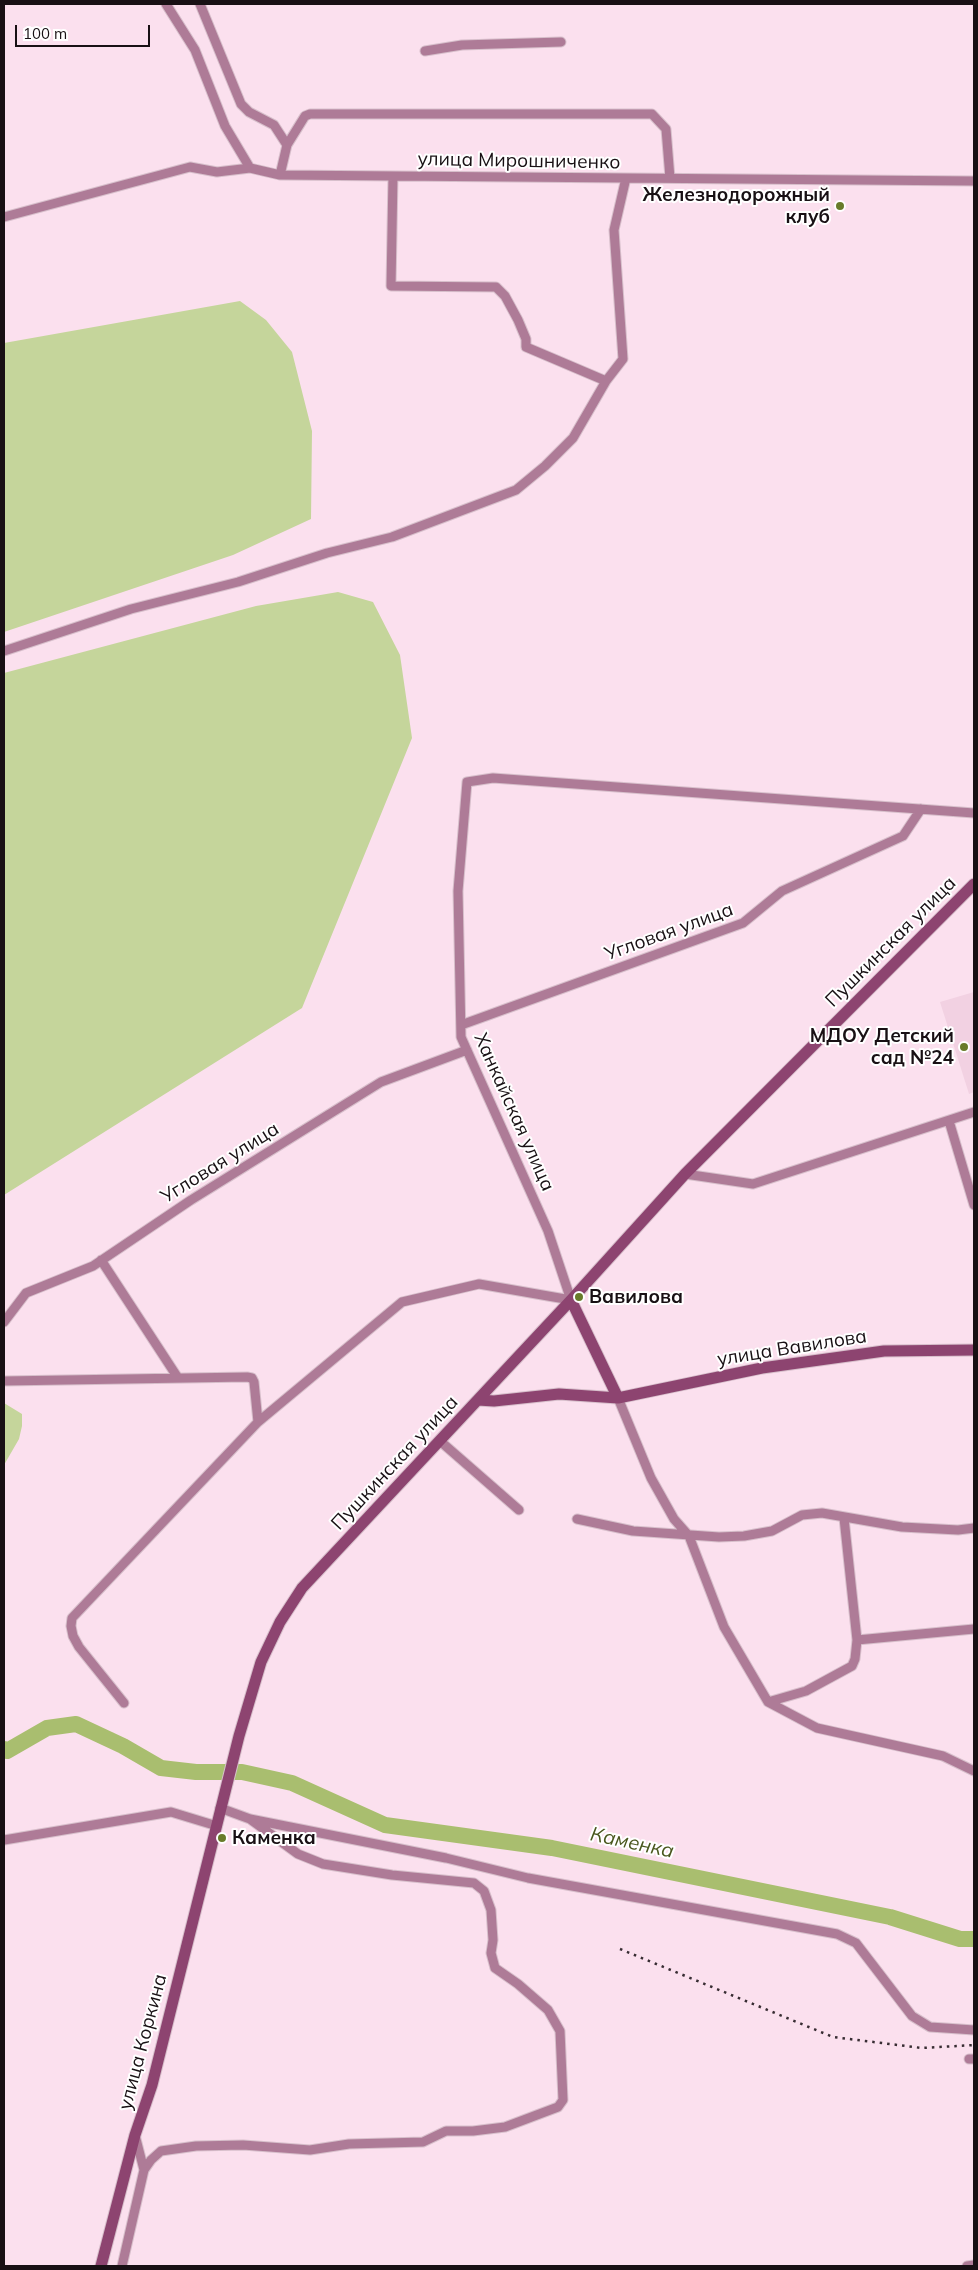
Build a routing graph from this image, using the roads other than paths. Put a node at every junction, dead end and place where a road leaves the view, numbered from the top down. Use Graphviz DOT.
graph roads {
  1 [pos="166,4"];
  2 [pos="200,4"];
  3 [pos="561,42"];
  4 [pos="426,51"];
  5 [pos="287,145"];
  6 [pos="250,168"];
  7 [pos="280,175"];
  8 [pos="393,176"];
  9 [pos="626,178"];
  10 [pos="670,178"];
  11 [pos="974,181"];
  12 [pos="4,217"];
  13 [pos="606,381"];
  14 [pos="4,651"];
  15 [pos="921,809"];
  16 [pos="974,813"];
  17 [pos="974,884"];
  18 [pos="461,1025"];
  19 [pos="467,1050"];
  20 [pos="974,1112"];
  21 [pos="949,1121"];
  22 [pos="685,1174"];
  23 [pos="974,1205"];
  24 [pos="101,1260"];
  25 [pos="571,1300"];
  26 [pos="4,1322"];
  27 [pos="974,1350"];
  28 [pos="178,1378"];
  29 [pos="4,1382"];
  30 [pos="618,1398"];
  31 [pos="478,1400"];
  32 [pos="258,1422"];
  33 [pos="440,1441"];
  34 [pos="519,1510"];
  35 [pos="844,1518"];
  36 [pos="577,1519"];
  37 [pos="974,1528"];
  38 [pos="689,1536"];
  39 [pos="974,1629"];
  40 [pos="857,1640"];
  41 [pos="768,1702"];
  42 [pos="124,1704"];
  43 [pos="974,1771"];
  44 [pos="220,1808"];
  45 [pos="250,1819"];
  46 [pos="216,1826"];
  47 [pos="4,1840"];
  48 [pos="974,2030"];
  49 [pos="135,2135"];
  50 [pos="144,2170"];
  51 [pos="974,2265"];
  52 [pos="100,2266"];
  53 [pos="122,2266"];
  54 [pos="967,2266"];
  1 -- 6 [label="street"];
  2 -- 5 [label="street"];
  3 -- 4 [label="street"];
  5 -- 7 [label="street"];
  5 -- 10 [label="street"];
  6 -- 7 [label="street, улица Мирошниченко"];
  6 -- 12 [label="street"];
  7 -- 8 [label="street, улица Мирошниченко"];
  8 -- 9 [label="street, улица Мирошниченко"];
  8 -- 13 [label="street"];
  9 -- 10 [label="street, улица Мирошниченко"];
  9 -- 13 [label="street"];
  10 -- 11 [label="street, улица Мирошниченко"];
  13 -- 14 [label="street"];
  15 -- 16 [label="street"];
  15 -- 18 [label="street, Угловая улица"];
  15 -- 18 [label="street, Ханкайская улица"];
  17 -- 22 [label="main road, Пушкинская улица"];
  18 -- 19 [label="street, Ханкайская улица"];
  19 -- 24 [label="street, Угловая улица"];
  19 -- 25 [label="street, Ханкайская улица"];
  20 -- 21 [label="street"];
  21 -- 22 [label="street"];
  21 -- 23 [label="street"];
  22 -- 25 [label="main road, Пушкинская улица"];
  24 -- 26 [label="street, Угловая улица"];
  24 -- 28 [label="street"];
  25 -- 30 [label="main road"];
  25 -- 31 [label="main road, Пушкинская улица"];
  25 -- 32 [label="street"];
  27 -- 30 [label="main road, улица Вавилова"];
  28 -- 29 [label="street"];
  28 -- 32 [label="street"];
  30 -- 31 [label="main road, улица Вавилова"];
  30 -- 38 [label="street"];
  31 -- 33 [label="main road, Пушкинская улица"];
  32 -- 42 [label="street"];
  33 -- 34 [label="street"];
  33 -- 44 [label="main road, Пушкинская улица"];
  35 -- 37 [label="street"];
  35 -- 38 [label="street"];
  35 -- 40 [label="street"];
  36 -- 38 [label="street"];
  38 -- 41 [label="street"];
  39 -- 40 [label="street"];
  40 -- 41 [label="street"];
  41 -- 43 [label="street"];
  44 -- 45 [label="street"];
  44 -- 46 [label="main road, Пушкинская улица"];
  45 -- 48 [label="street"];
  45 -- 50 [label="street"];
  46 -- 47 [label="street"];
  46 -- 49 [label="main road, улица Коркина"];
  49 -- 50 [label="street"];
  49 -- 52 [label="main road, улица Коркина"];
  50 -- 53 [label="street"];
  51 -- 54 [label="street"];
}
